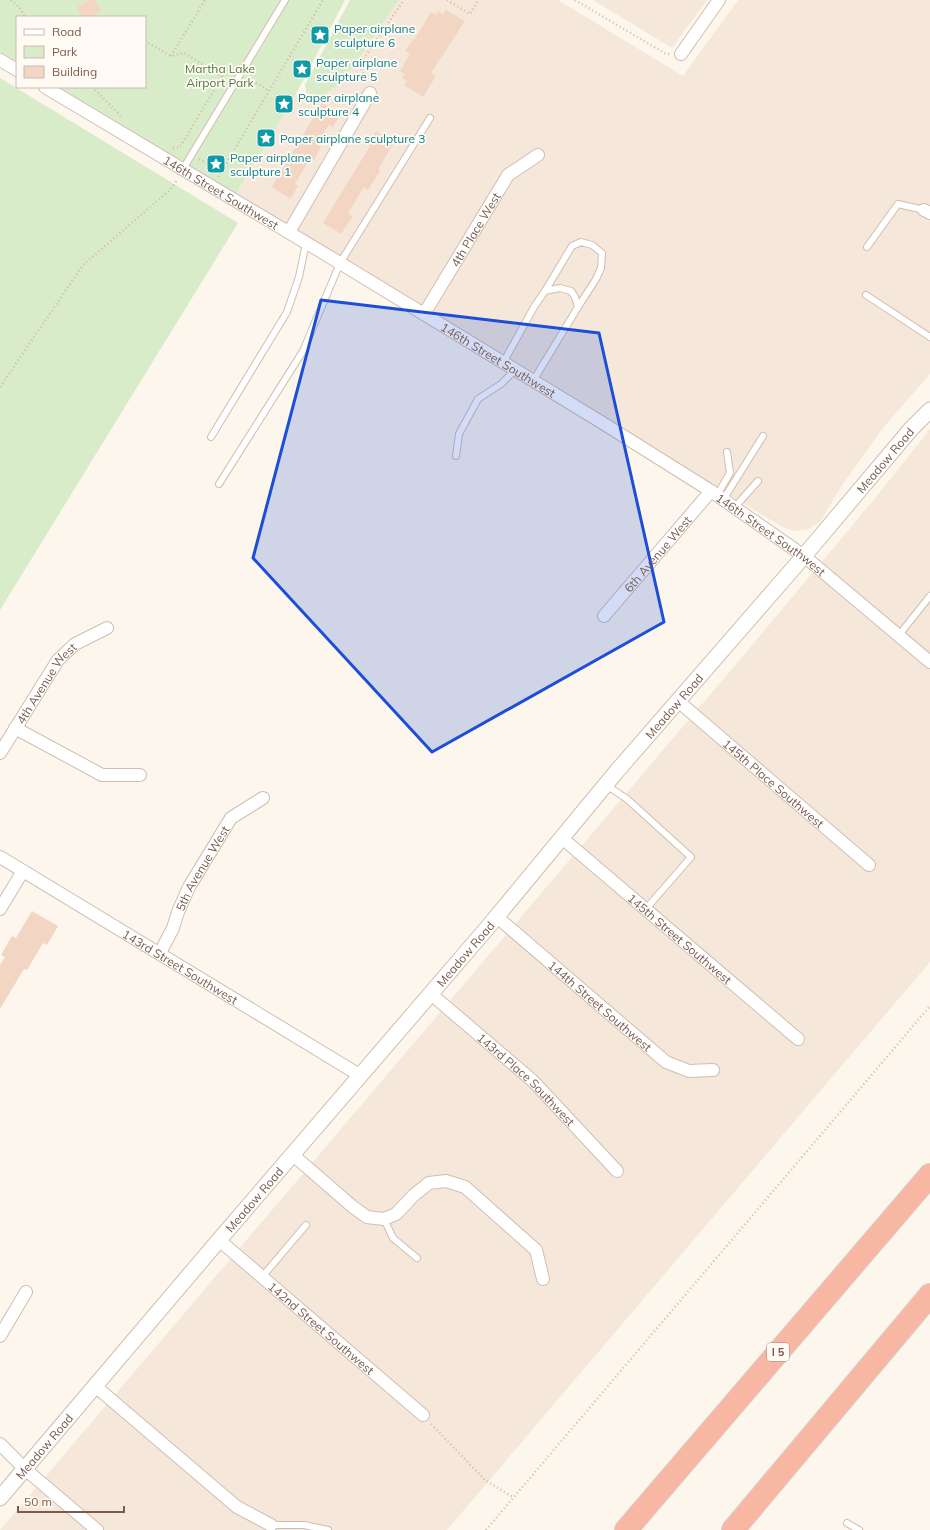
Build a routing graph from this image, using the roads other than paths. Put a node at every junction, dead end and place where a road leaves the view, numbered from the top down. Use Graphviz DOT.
graph roads {
  1 [pos="285,0"];
  2 [pos="719,0"];
  3 [pos="681,54"];
  4 [pos="0,60"];
  5 [pos="16,69"];
  6 [pos="47,88"];
  7 [pos="370,93"];
  8 [pos="430,118"];
  9 [pos="538,155"];
  10 [pos="183,169"];
  11 [pos="927,211"];
  12 [pos="288,232"];
  13 [pos="306,242"];
  14 [pos="867,247"];
  15 [pos="340,263"];
  16 [pos="545,291"];
  17 [pos="866,295"];
  18 [pos="578,307"];
  19 [pos="424,314"];
  20 [pos="930,338"];
  21 [pos="503,363"];
  22 [pos="515,370"];
  23 [pos="533,381"];
  24 [pos="929,414"];
  25 [pos="212,436"];
  26 [pos="763,436"];
  27 [pos="727,452"];
  28 [pos="456,456"];
  29 [pos="758,481"];
  30 [pos="219,484"];
  31 [pos="717,496"];
  32 [pos="734,508"];
  33 [pos="804,556"];
  34 [pos="930,596"];
  35 [pos="604,616"];
  36 [pos="107,628"];
  37 [pos="899,635"];
  38 [pos="930,662"];
  39 [pos="678,700"];
  40 [pos="15,728"];
  41 [pos="0,753"];
  42 [pos="140,775"];
  43 [pos="606,785"];
  44 [pos="263,798"];
  45 [pos="562,838"];
  46 [pos="0,857"];
  47 [pos="869,865"];
  48 [pos="23,870"];
  49 [pos="0,909"];
  50 [pos="645,910"];
  51 [pos="497,917"];
  52 [pos="160,954"];
  53 [pos="431,994"];
  54 [pos="798,1039"];
  55 [pos="713,1070"];
  56 [pos="361,1076"];
  57 [pos="293,1155"];
  58 [pos="616,1171"];
  59 [pos="930,1174"];
  60 [pos="384,1219"];
  61 [pos="306,1225"];
  62 [pos="219,1240"];
  63 [pos="417,1258"];
  64 [pos="262,1277"];
  65 [pos="543,1279"];
  66 [pos="26,1292"];
  67 [pos="930,1295"];
  68 [pos="0,1336"];
  69 [pos="95,1386"];
  70 [pos="423,1415"];
  71 [pos="0,1444"];
  72 [pos="25,1469"];
  73 [pos="0,1498"];
  74 [pos="847,1523"];
  75 [pos="271,1525"];
  76 [pos="97,1530"];
  77 [pos="328,1530"];
  78 [pos="626,1530"];
  79 [pos="733,1530"];
  80 [pos="859,1530"];
  1 -- 10 [label="lane"];
  2 -- 3 [label="street"];
  4 -- 5 [label="street"];
  6 -- 10 [label="street, 146th Street Southwest"];
  7 -- 12 [label="street"];
  8 -- 15 [label="lane"];
  9 -- 19 [label="street, 4th Place West"];
  10 -- 12 [label="street, 146th Street Southwest"];
  11 -- 14 [label="lane"];
  12 -- 13 [label="street, 146th Street Southwest"];
  13 -- 15 [label="street, 146th Street Southwest"];
  13 -- 25 [label="lane"];
  15 -- 19 [label="street, 146th Street Southwest"];
  15 -- 30 [label="lane"];
  16 -- 18 [label="lane"];
  16 -- 18 [label="lane"];
  16 -- 21 [label="lane"];
  17 -- 20 [label="lane"];
  18 -- 23 [label="lane"];
  19 -- 21 [label="street, 146th Street Southwest"];
  21 -- 22 [label="street, 146th Street Southwest"];
  22 -- 23 [label="street, 146th Street Southwest"];
  22 -- 28 [label="lane"];
  23 -- 31 [label="street, 146th Street Southwest"];
  24 -- 33 [label="street, Meadow Road"];
  26 -- 31 [label="lane"];
  27 -- 31 [label="lane"];
  29 -- 32 [label="lane"];
  31 -- 32 [label="street, 146th Street Southwest"];
  31 -- 35 [label="street, 6th Avenue West"];
  32 -- 33 [label="street, 146th Street Southwest"];
  33 -- 37 [label="street, 146th Street Southwest"];
  33 -- 39 [label="street, Meadow Road"];
  34 -- 37 [label="lane"];
  36 -- 40 [label="street, 4th Avenue West"];
  37 -- 38 [label="street, 146th Street Southwest"];
  39 -- 43 [label="street, Meadow Road"];
  39 -- 47 [label="street, 145th Place Southwest"];
  40 -- 41 [label="street, 4th Avenue West"];
  40 -- 42 [label="street"];
  43 -- 45 [label="street, Meadow Road"];
  43 -- 50 [label="lane"];
  44 -- 52 [label="street, 5th Avenue West"];
  45 -- 50 [label="street, 145th Street Southwest"];
  45 -- 51 [label="street, Meadow Road"];
  46 -- 48 [label="street, 143rd Street Southwest"];
  48 -- 49 [label="street"];
  48 -- 52 [label="street, 143rd Street Southwest"];
  50 -- 54 [label="street, 145th Street Southwest"];
  51 -- 53 [label="street, Meadow Road"];
  51 -- 55 [label="street, 144th Street Southwest"];
  52 -- 56 [label="street, 143rd Street Southwest"];
  53 -- 56 [label="street, Meadow Road"];
  53 -- 58 [label="street, 143rd Place Southwest"];
  56 -- 57 [label="street, Meadow Road"];
  57 -- 60 [label="street"];
  57 -- 62 [label="street, Meadow Road"];
  59 -- 78 [label="highway, I 5"];
  60 -- 63 [label="lane"];
  60 -- 65 [label="street"];
  61 -- 64 [label="lane"];
  62 -- 64 [label="street, 142nd Street Southwest"];
  62 -- 69 [label="street, Meadow Road"];
  64 -- 70 [label="street, 142nd Street Southwest"];
  66 -- 68 [label="street"];
  67 -- 79 [label="highway"];
  69 -- 72 [label="street, Meadow Road"];
  69 -- 75 [label="street"];
  71 -- 72 [label="street"];
  72 -- 73 [label="street, Meadow Road"];
  72 -- 76 [label="street"];
  74 -- 80 [label="lane"];
  75 -- 77 [label="lane"];
}
